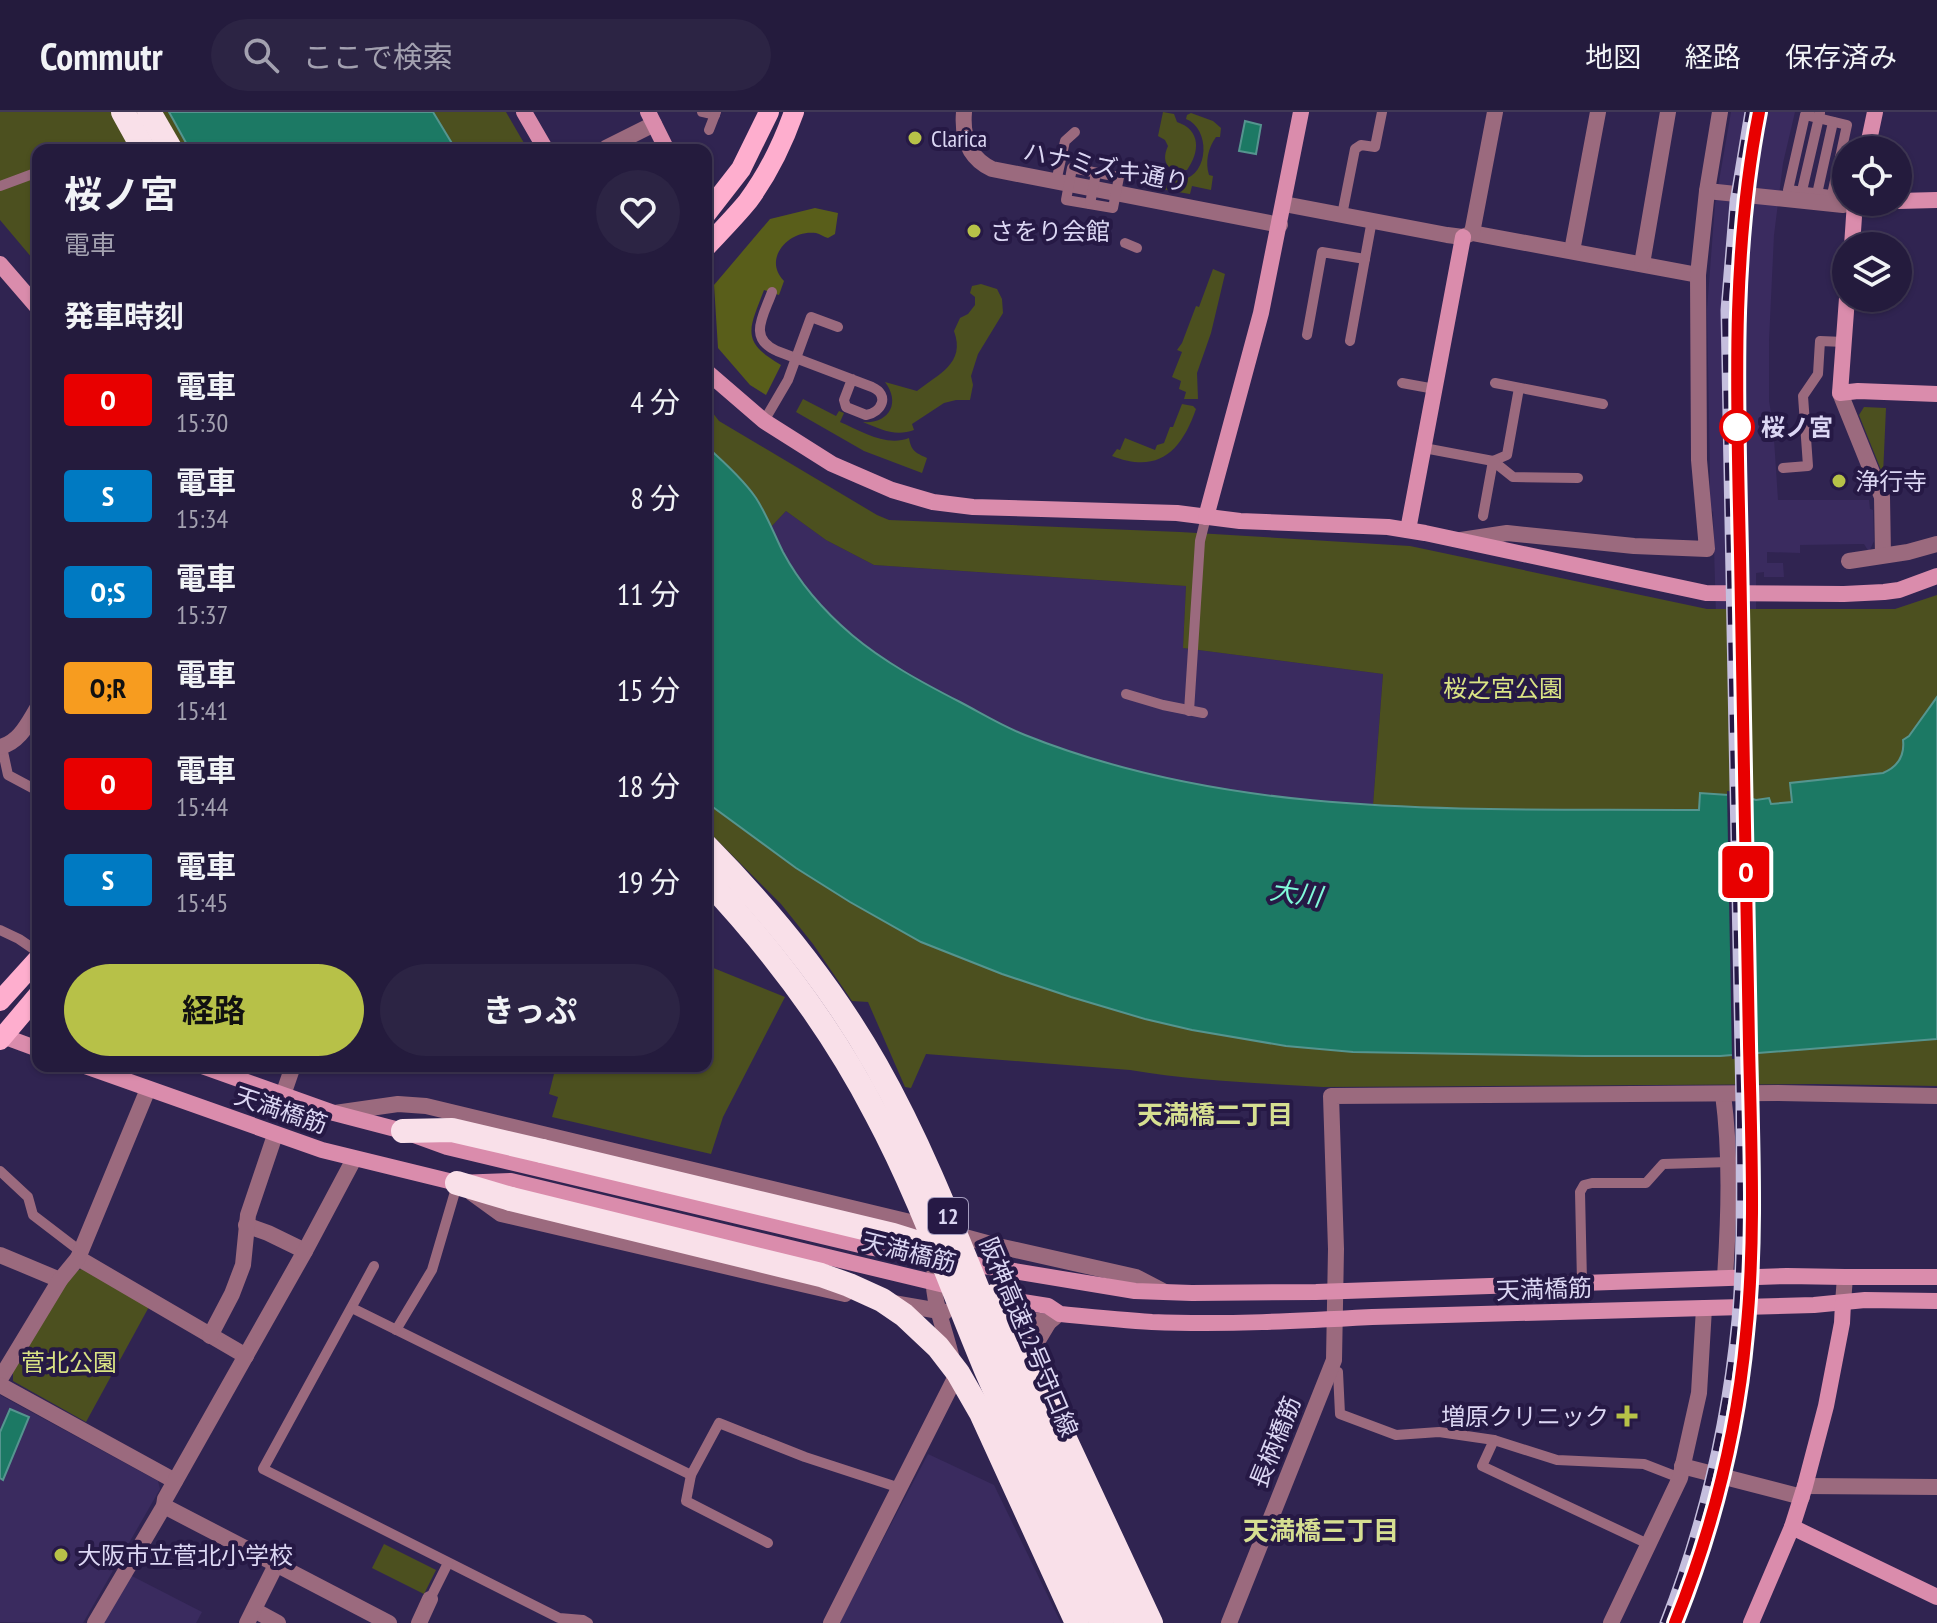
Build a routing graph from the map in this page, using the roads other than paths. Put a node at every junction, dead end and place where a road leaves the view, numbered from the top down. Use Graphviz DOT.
graph roads {
  1 [pos="123,112"];
  2 [pos="149,112"];
  3 [pos="524,112"];
  4 [pos="702,112"];
  5 [pos="794,112"];
  6 [pos="964,112"];
  7 [pos="1301,112"];
  8 [pos="1382,112"];
  9 [pos="1495,112"];
  10 [pos="1598,112"];
  11 [pos="1668,112"];
  12 [pos="1720,112"];
  13 [pos="1875,112"];
  14 [pos="715,114"];
  15 [pos="765,115"];
  16 [pos="1820,115"];
  17 [pos="651,118"];
  18 [pos="1833,122"];
  19 [pos="709,130"];
  20 [pos="1075,132"];
  21 [pos="1870,136"];
  22 [pos="1813,143"];
  23 [pos="141,144"];
  24 [pos="168,144"];
  25 [pos="543,144"];
  26 [pos="612,144"];
  27 [pos="664,144"];
  28 [pos="1828,146"];
  29 [pos="1096,173"];
  30 [pos="32,174"];
  31 [pos="1056,182"];
  32 [pos="0,186"];
  33 [pos="1707,191"];
  34 [pos="1801,196"];
  35 [pos="1826,198"];
  36 [pos="1832,200"];
  37 [pos="1937,200"];
  38 [pos="1912,201"];
  39 [pos="1090,204"];
  40 [pos="1284,204"];
  41 [pos="712,206"];
  42 [pos="1342,215"];
  43 [pos="1372,220"];
  44 [pos="1280,225"];
  45 [pos="1468,235"];
  46 [pos="712,240"];
  47 [pos="1125,243"];
  48 [pos="1137,248"];
  49 [pos="1572,251"];
  50 [pos="1365,259"];
  51 [pos="0,264"];
  52 [pos="1642,264"];
  53 [pos="1698,275"];
  54 [pos="772,292"];
  55 [pos="32,301"];
  56 [pos="1846,312"];
  57 [pos="838,327"];
  58 [pos="1307,335"];
  59 [pos="1350,341"];
  60 [pos="1844,342"];
  61 [pos="796,358"];
  62 [pos="712,376"];
  63 [pos="852,379"];
  64 [pos="1402,383"];
  65 [pos="1495,383"];
  66 [pos="1519,388"];
  67 [pos="1435,389"];
  68 [pos="1840,393"];
  69 [pos="1937,394"];
  70 [pos="1603,404"];
  71 [pos="764,421"];
  72 [pos="1424,448"];
  73 [pos="1493,461"];
  74 [pos="1783,468"];
  75 [pos="1578,478"];
  76 [pos="1483,516"];
  77 [pos="1206,517"];
  78 [pos="1408,530"];
  79 [pos="1458,540"];
  80 [pos="1937,544"];
  81 [pos="1883,555"];
  82 [pos="1849,561"];
  83 [pos="1937,576"];
  84 [pos="1126,694"];
  85 [pos="1189,711"];
  86 [pos="1203,713"];
  87 [pos="32,717"];
  88 [pos="1,747"];
  89 [pos="32,788"];
  90 [pos="712,853"];
  91 [pos="712,886"];
  92 [pos="0,930"];
  93 [pos="32,948"];
  94 [pos="32,965"];
  95 [pos="1,998"];
  96 [pos="32,1003"];
  97 [pos="32,1006"];
  98 [pos="1,1037"];
  99 [pos="32,1047"];
  100 [pos="101,1072"];
  101 [pos="219,1072"];
  102 [pos="291,1072"];
  103 [pos="148,1089"];
  104 [pos="1723,1094"];
  105 [pos="283,1095"];
  106 [pos="1937,1096"];
  107 [pos="334,1113"];
  108 [pos="403,1131"];
  109 [pos="275,1135"];
  110 [pos="354,1159"];
  111 [pos="1729,1162"];
  112 [pos="0,1171"];
  113 [pos="457,1183"];
  114 [pos="246,1225"];
  115 [pos="305,1251"];
  116 [pos="79,1254"];
  117 [pos="0,1255"];
  118 [pos="944,1260"];
  119 [pos="374,1266"];
  120 [pos="1725,1277"];
  121 [pos="1845,1277"];
  122 [pos="1937,1277"];
  123 [pos="60,1280"];
  124 [pos="933,1282"];
  125 [pos="1582,1282"];
  126 [pos="1335,1291"];
  127 [pos="1165,1292"];
  128 [pos="858,1297"];
  129 [pos="1937,1301"];
  130 [pos="1843,1303"];
  131 [pos="352,1308"];
  132 [pos="1704,1308"];
  133 [pos="938,1312"];
  134 [pos="1054,1318"];
  135 [pos="1334,1320"];
  136 [pos="396,1330"];
  137 [pos="210,1336"];
  138 [pos="1034,1347"];
  139 [pos="246,1356"];
  140 [pos="953,1360"];
  141 [pos="1330,1369"];
  142 [pos="955,1378"];
  143 [pos="0,1382"];
  144 [pos="1494,1440"];
  145 [pos="1681,1472"];
  146 [pos="691,1475"];
  147 [pos="175,1481"];
  148 [pos="1937,1487"];
  149 [pos="900,1488"];
  150 [pos="1803,1491"];
  151 [pos="164,1506"];
  152 [pos="1792,1527"];
  153 [pos="768,1543"];
  154 [pos="1648,1544"];
  155 [pos="448,1563"];
  156 [pos="276,1565"];
  157 [pos="1937,1597"];
  158 [pos="430,1599"];
  159 [pos="250,1617"];
  160 [pos="95,1623"];
  161 [pos="278,1623"];
  162 [pos="389,1623"];
  163 [pos="419,1623"];
  164 [pos="588,1623"];
  165 [pos="831,1623"];
  166 [pos="1077,1623"];
  167 [pos="1087,1623"];
  168 [pos="1102,1623"];
  169 [pos="1127,1623"];
  170 [pos="1151,1623"];
  171 [pos="1163,1623"];
  172 [pos="1229,1623"];
  173 [pos="1611,1623"];
  174 [pos="1751,1623"];
  1 -- 23 [label="highway"];
  2 -- 24 [label="highway"];
  3 -- 25 [label="street"];
  4 -- 14 [label="lane"];
  5 -- 46 [label="main road"];
  6 -- 31 [label="street, ハナミズキ通り"];
  7 -- 40 [label="street"];
  8 -- 42 [label="lane"];
  9 -- 45 [label="street"];
  10 -- 49 [label="street"];
  11 -- 52 [label="street"];
  12 -- 33 [label="street"];
  13 -- 21 [label="street"];
  14 -- 19 [label="lane"];
  15 -- 41 [label="main road"];
  16 -- 18 [label="lane"];
  16 -- 22 [label="lane"];
  16 -- 34 [label="lane"];
  17 -- 26 [label="street"];
  17 -- 27 [label="street"];
  18 -- 28 [label="lane"];
  18 -- 35 [label="lane"];
  20 -- 31 [label="lane"];
  22 -- 28 [label="lane"];
  22 -- 34 [label="lane"];
  28 -- 35 [label="lane"];
  29 -- 39 [label="lane, bridge"];
  29 -- 39 [label="lane, bridge"];
  29 -- 39 [label="lane, bridge"];
  30 -- 32 [label="lane"];
  31 -- 44 [label="street, ハナミズキ通り"];
  33 -- 34 [label="street"];
  33 -- 53 [label="street"];
  34 -- 35 [label="street"];
  35 -- 36 [label="street"];
  37 -- 38 [label="street"];
  40 -- 42 [label="street"];
  40 -- 44 [label="street"];
  42 -- 43 [label="street"];
  43 -- 45 [label="street"];
  43 -- 50 [label="lane"];
  44 -- 77 [label="street"];
  45 -- 49 [label="street"];
  45 -- 67 [label="street"];
  47 -- 48 [label="lane"];
  49 -- 52 [label="street"];
  50 -- 58 [label="lane"];
  50 -- 59 [label="lane"];
  51 -- 55 [label="street"];
  52 -- 53 [label="street"];
  53 -- 79 [label="street"];
  54 -- 61 [label="lane"];
  56 -- 60 [label="street"];
  57 -- 61 [label="lane"];
  60 -- 68 [label="street"];
  60 -- 74 [label="lane"];
  61 -- 63 [label="lane"];
  61 -- 71 [label="lane"];
  62 -- 71 [label="street"];
  64 -- 67 [label="lane"];
  65 -- 66 [label="lane"];
  66 -- 70 [label="lane"];
  66 -- 73 [label="lane"];
  67 -- 72 [label="street"];
  68 -- 69 [label="street"];
  68 -- 81 [label="street"];
  71 -- 77 [label="street"];
  72 -- 73 [label="lane"];
  72 -- 78 [label="street"];
  73 -- 75 [label="lane"];
  73 -- 76 [label="lane"];
  77 -- 78 [label="street"];
  77 -- 85 [label="lane"];
  78 -- 79 [label="street"];
  79 -- 83 [label="street"];
  80 -- 81 [label="street"];
  81 -- 82 [label="street"];
  84 -- 85 [label="lane"];
  85 -- 86 [label="lane"];
  87 -- 88 [label="street"];
  88 -- 89 [label="lane"];
  90 -- 169 [label="highway, 阪神高速12号守口線 / 12, bridge"];
  91 -- 168 [label="highway, 12, bridge"];
  92 -- 93 [label="lane"];
  94 -- 95 [label="main road"];
  95 -- 96 [label="street"];
  97 -- 98 [label="main road"];
  98 -- 99 [label="street"];
  100 -- 103 [label="street, 天満橋筋"];
  101 -- 105 [label="street, 天満橋筋"];
  102 -- 105 [label="street"];
  103 -- 109 [label="street, 天満橋筋"];
  103 -- 116 [label="street"];
  104 -- 106 [label="street"];
  104 -- 111 [label="street"];
  104 -- 126 [label="street, 長柄橋筋"];
  105 -- 107 [label="street, 天満橋筋"];
  107 -- 108 [label="street, 天満橋筋"];
  107 -- 127 [label="street"];
  108 -- 118 [label="street, 天満橋筋"];
  108 -- 170 [label="highway, bridge"];
  109 -- 110 [label="street, 天満橋筋"];
  109 -- 114 [label="street"];
  110 -- 113 [label="street, 天満橋筋"];
  110 -- 115 [label="street"];
  111 -- 120 [label="street"];
  111 -- 125 [label="lane"];
  112 -- 116 [label="lane"];
  113 -- 124 [label="street, 天満橋筋"];
  113 -- 128 [label="street"];
  113 -- 136 [label="lane"];
  113 -- 166 [label="highway, bridge"];
  114 -- 115 [label="street"];
  114 -- 137 [label="street"];
  115 -- 139 [label="street"];
  116 -- 123 [label="street"];
  116 -- 137 [label="street"];
  117 -- 123 [label="street"];
  118 -- 124 [label="street"];
  118 -- 127 [label="street, 天満橋筋"];
  119 -- 131 [label="lane"];
  120 -- 121 [label="street, 天満橋筋"];
  120 -- 125 [label="street, 天満橋筋"];
  121 -- 122 [label="street, 天満橋筋"];
  121 -- 130 [label="street"];
  123 -- 143 [label="street"];
  124 -- 133 [label="street"];
  124 -- 134 [label="street, 天満橋筋"];
  125 -- 126 [label="street, 天満橋筋"];
  126 -- 127 [label="street, 天満橋筋"];
  126 -- 135 [label="street, 長柄橋筋"];
  128 -- 133 [label="street"];
  128 -- 142 [label="street"];
  129 -- 130 [label="street, 天満橋筋"];
  130 -- 132 [label="street, 天満橋筋"];
  130 -- 150 [label="street"];
  131 -- 136 [label="lane"];
  131 -- 155 [label="lane"];
  132 -- 135 [label="street, 天満橋筋"];
  132 -- 145 [label="street"];
  133 -- 134 [label="street"];
  133 -- 140 [label="street"];
  134 -- 135 [label="street, 天満橋筋"];
  134 -- 138 [label="street"];
  135 -- 141 [label="street, 長柄橋筋"];
  136 -- 146 [label="lane"];
  137 -- 139 [label="street"];
  138 -- 140 [label="street"];
  138 -- 171 [label="street"];
  139 -- 147 [label="street"];
  140 -- 142 [label="street"];
  141 -- 144 [label="lane"];
  141 -- 172 [label="street, 長柄橋筋"];
  142 -- 149 [label="street"];
  142 -- 167 [label="street"];
  143 -- 147 [label="street"];
  144 -- 145 [label="lane"];
  144 -- 154 [label="lane"];
  145 -- 150 [label="street"];
  145 -- 154 [label="street"];
  146 -- 149 [label="lane"];
  146 -- 153 [label="lane"];
  147 -- 151 [label="street"];
  148 -- 150 [label="street"];
  149 -- 165 [label="street"];
  150 -- 152 [label="street"];
  151 -- 156 [label="street"];
  151 -- 160 [label="street"];
  152 -- 157 [label="street"];
  152 -- 174 [label="street"];
  154 -- 173 [label="street"];
  155 -- 158 [label="lane"];
  155 -- 164 [label="lane"];
  156 -- 159 [label="street"];
  156 -- 162 [label="street"];
  158 -- 163 [label="street"];
  159 -- 161 [label="street"];
}
